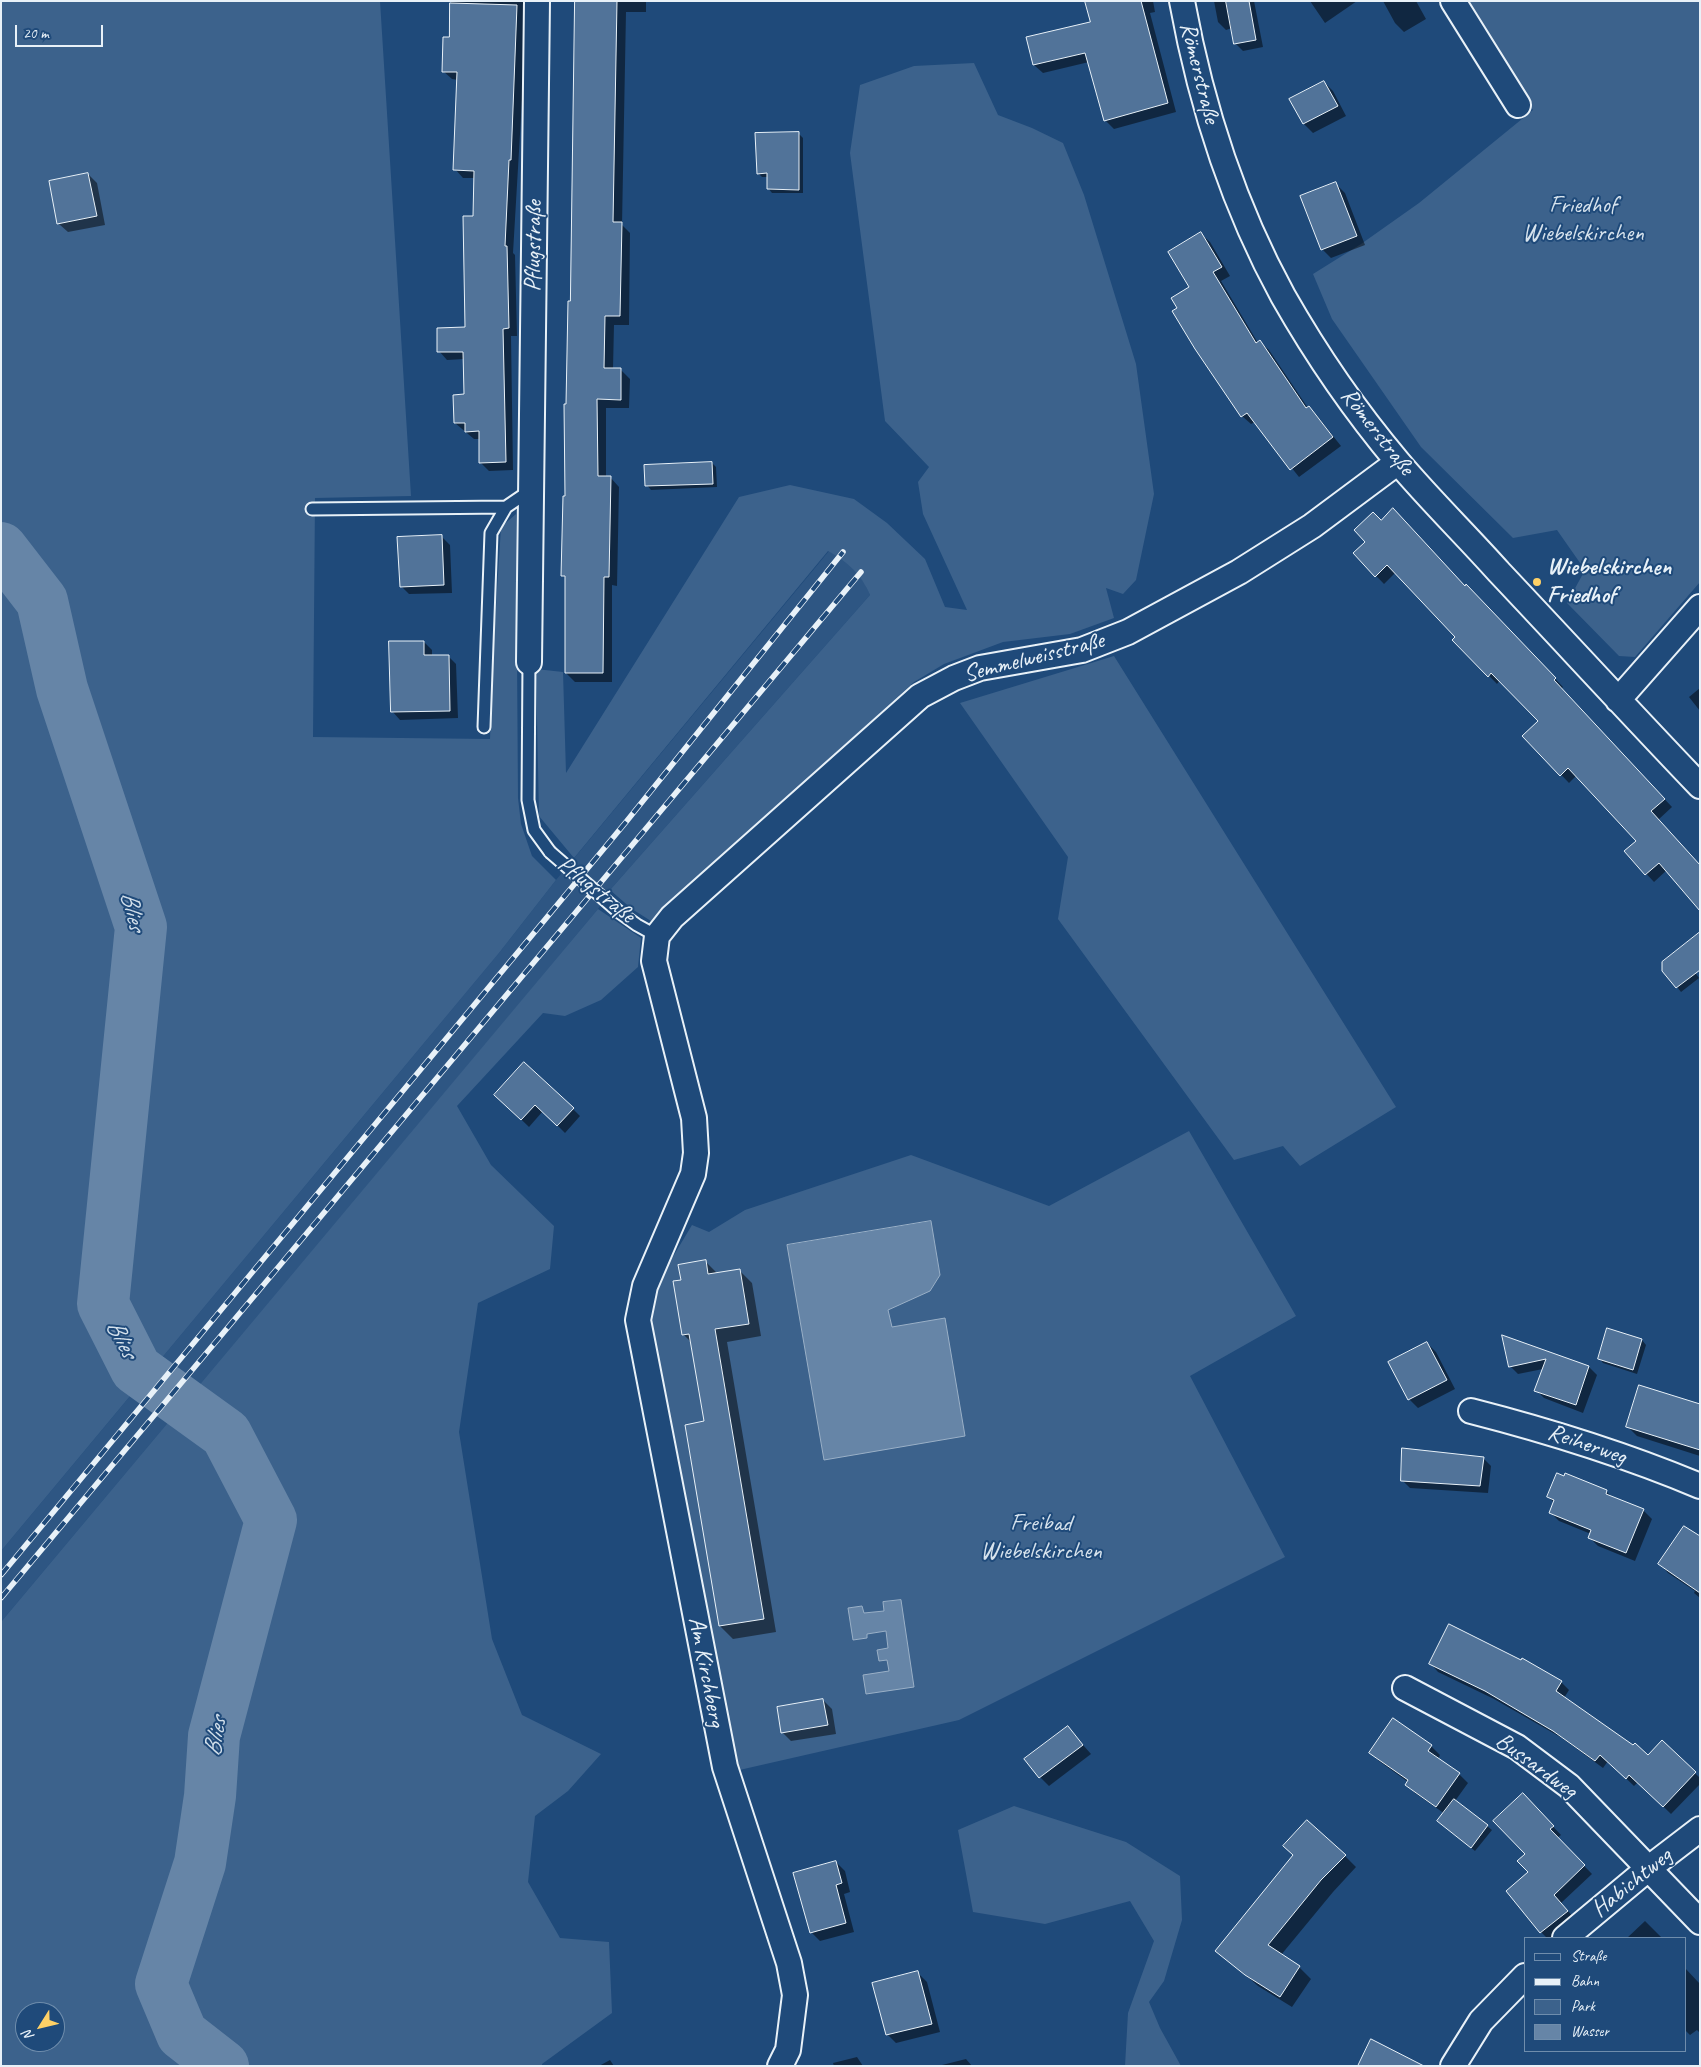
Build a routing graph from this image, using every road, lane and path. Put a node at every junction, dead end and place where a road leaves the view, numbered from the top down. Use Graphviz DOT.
graph roads {
  1 [pos="537,1"];
  2 [pos="1182,1"];
  3 [pos="1453,1"];
  4 [pos="1518,105"];
  5 [pos="1398,462"];
  6 [pos="531,490"];
  7 [pos="506,507"];
  8 [pos="312,510"];
  9 [pos="1700,607"];
  10 [pos="529,662"];
  11 [pos="1618,700"];
  12 [pos="484,727"];
  13 [pos="1700,786"];
  14 [pos="657,936"];
  15 [pos="651,1273"];
  16 [pos="1471,1411"];
  17 [pos="1700,1486"];
  18 [pos="1405,1688"];
  19 [pos="1700,1829"];
  20 [pos="1649,1868"];
  21 [pos="1700,1922"];
  22 [pos="1566,1937"];
  23 [pos="1524,1977"];
  24 [pos="780,2066"];
  25 [pos="1453,2066"];
  1 -- 6 [label="street, Pflugstraße"];
  2 -- 5 [label="street, Römerstraße"];
  3 -- 4 [label="street"];
  5 -- 11 [label="street, Römerstraße"];
  5 -- 14 [label="street, Semmelweisstraße"];
  6 -- 7 [label="lane"];
  6 -- 10 [label="street, Pflugstraße"];
  7 -- 8 [label="lane"];
  7 -- 12 [label="lane"];
  9 -- 11 [label="street"];
  10 -- 14 [label="lane, Pflugstraße, bridge"];
  11 -- 13 [label="street, Römerstraße"];
  14 -- 15 [label="street, Pflugstraße"];
  15 -- 24 [label="street, Am Kirchberg"];
  16 -- 17 [label="street, Reiherweg"];
  18 -- 20 [label="street, Bussardweg"];
  19 -- 20 [label="street, Habichtweg"];
  20 -- 21 [label="street, Bussardweg"];
  20 -- 22 [label="street, Habichtweg"];
  23 -- 25 [label="street"];
}
